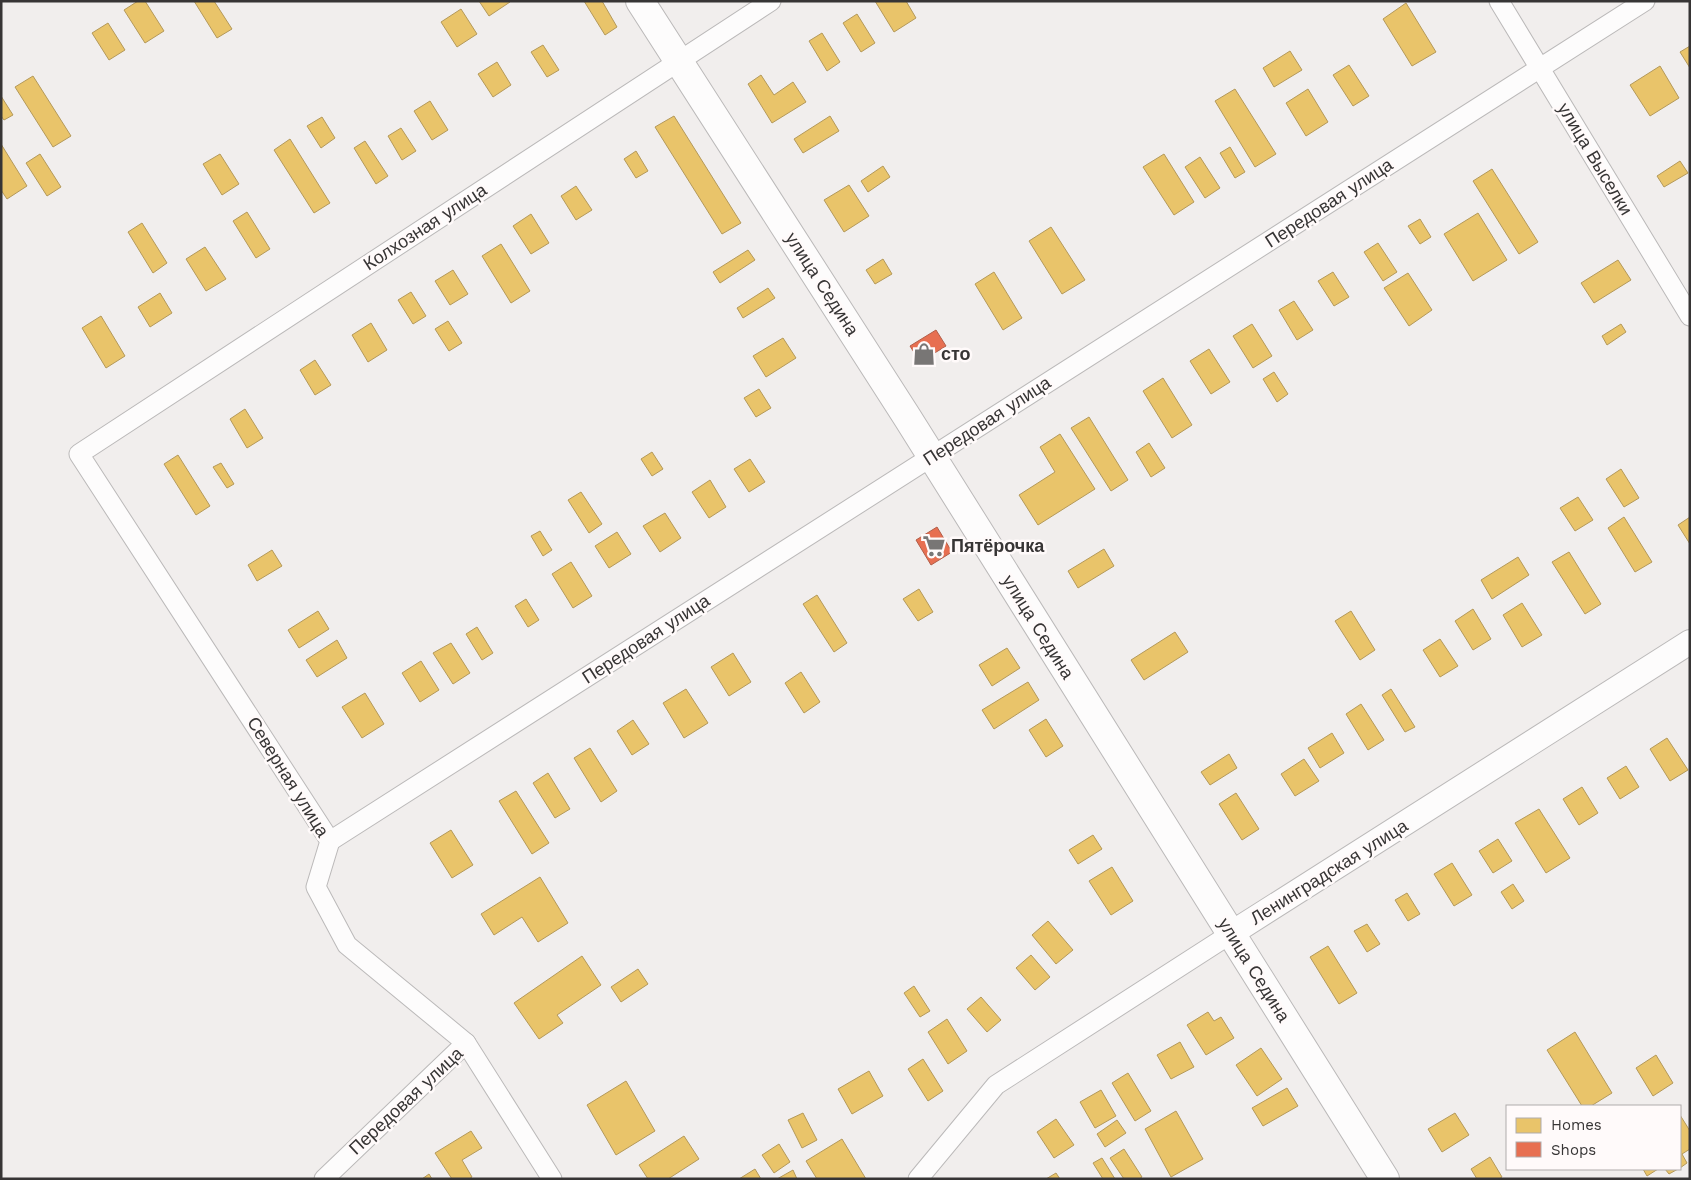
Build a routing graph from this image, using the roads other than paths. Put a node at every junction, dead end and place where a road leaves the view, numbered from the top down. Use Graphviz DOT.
graph roads {
  1 [pos="640,1"];
  2 [pos="771,1"];
  3 [pos="1500,1"];
  4 [pos="1645,1"];
  5 [pos="680,60"];
  6 [pos="1540,68"];
  7 [pos="1690,316"];
  8 [pos="79,454"];
  9 [pos="932,456"];
  10 [pos="1690,642"];
  11 [pos="330,841"];
  12 [pos="1232,933"];
  13 [pos="466,1043"];
  14 [pos="324,1179"];
  15 [pos="552,1179"];
  16 [pos="918,1179"];
  17 [pos="1385,1179"];
  1 -- 5 [label="main road, улица Седина"];
  2 -- 5 [label="street, Колхозная улица"];
  3 -- 6 [label="street, улица Выселки"];
  4 -- 6 [label="street, Передовая улица"];
  5 -- 8 [label="street, Колхозная улица"];
  5 -- 9 [label="main road, улица Седина"];
  6 -- 7 [label="street, улица Выселки"];
  6 -- 9 [label="street, Передовая улица"];
  8 -- 11 [label="street, Северная улица"];
  9 -- 11 [label="street, Передовая улица"];
  9 -- 12 [label="main road, улица Седина"];
  10 -- 12 [label="street, Ленинградская улица"];
  11 -- 13 [label="street, Северная улица"];
  12 -- 16 [label="street, Ленинградская улица"];
  12 -- 17 [label="main road, улица Седина"];
  13 -- 14 [label="street, Передовая улица"];
  13 -- 15 [label="street, Северная улица"];
}
